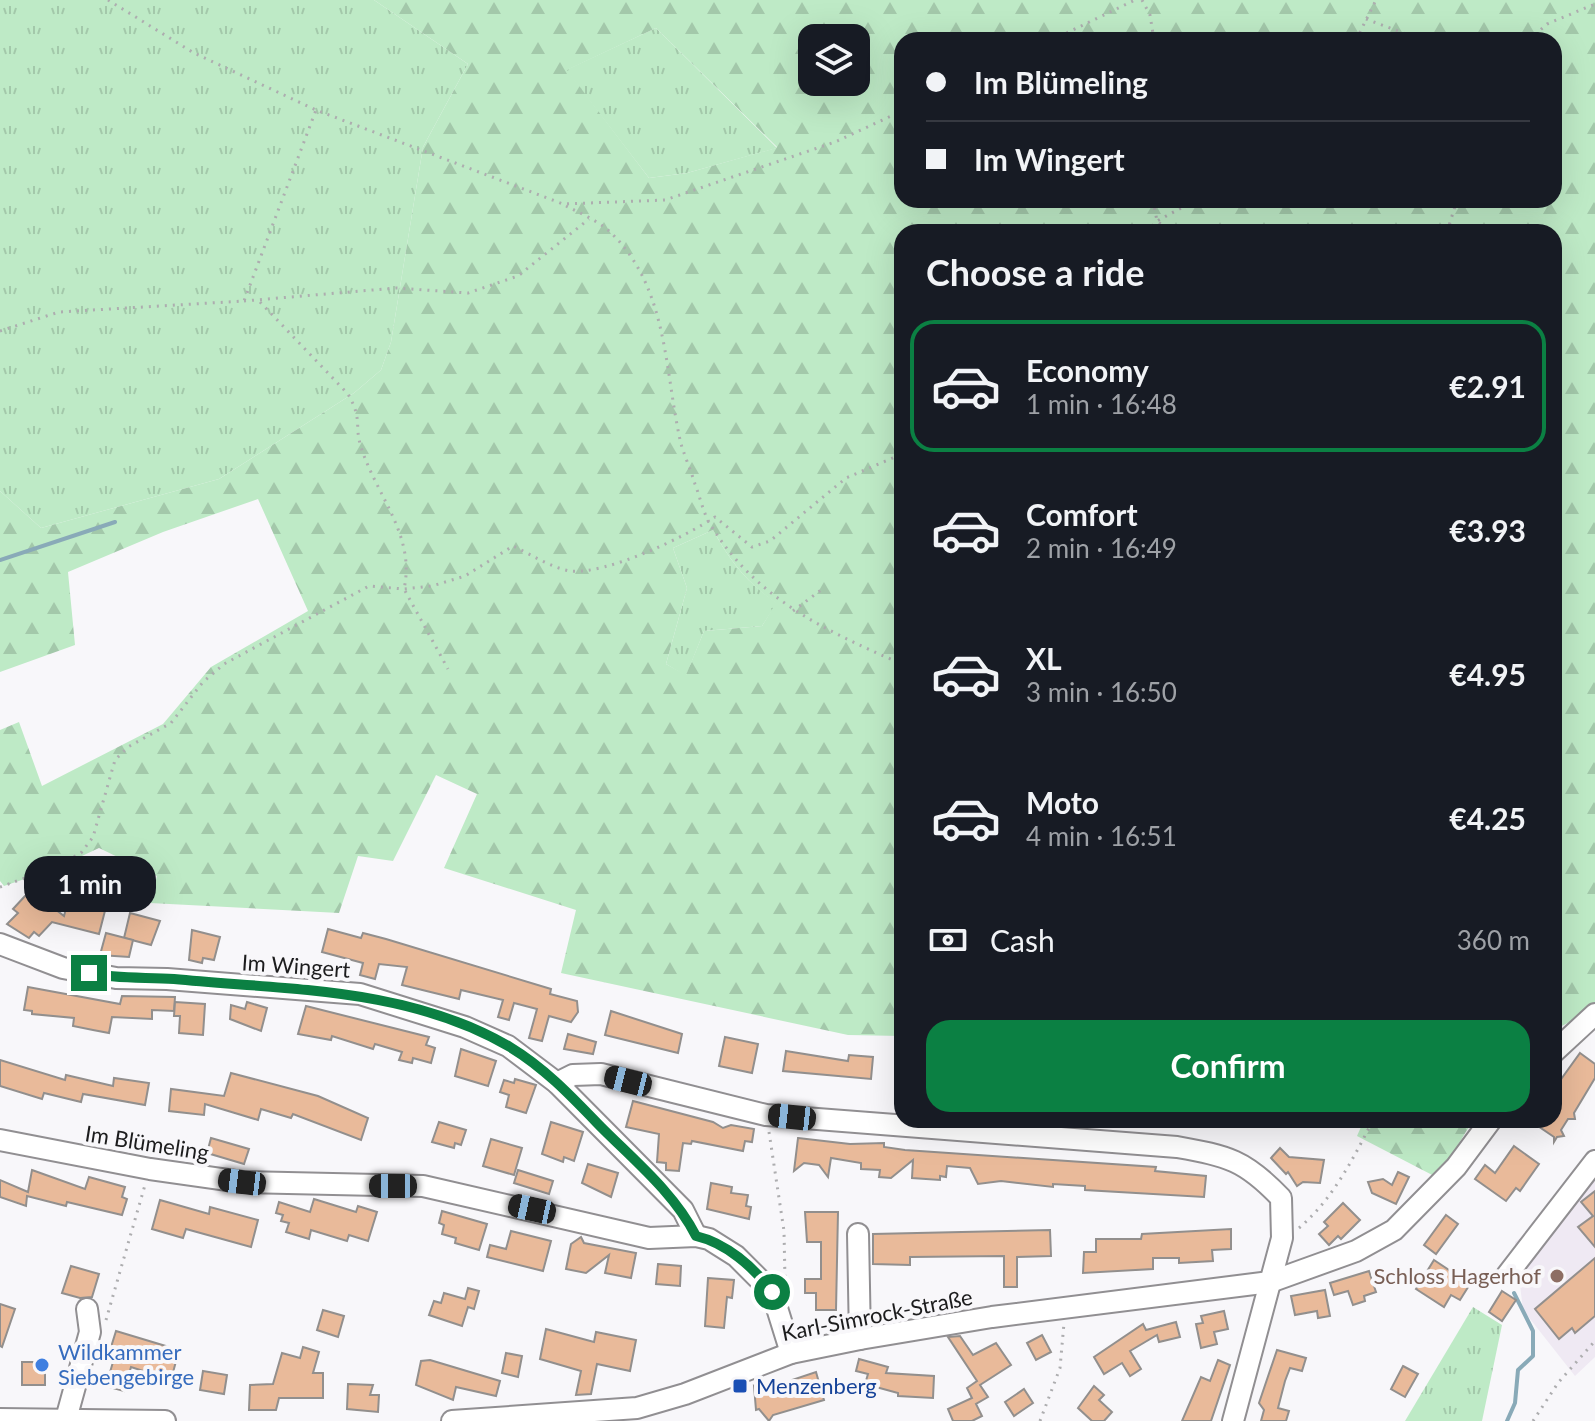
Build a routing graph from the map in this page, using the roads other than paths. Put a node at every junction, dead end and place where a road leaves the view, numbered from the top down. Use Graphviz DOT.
graph roads {
  1 [pos="0,944"];
  2 [pos="1595,1014"];
  3 [pos="1562,1045"];
  4 [pos="557,1083"];
  5 [pos="894,1125"];
  6 [pos="933,1128"];
  7 [pos="1485,1128"];
  8 [pos="0,1140"];
  9 [pos="1595,1161"];
  10 [pos="858,1234"];
  11 [pos="696,1236"];
  12 [pos="1507,1275"];
  13 [pos="1270,1282"];
  14 [pos="87,1309"];
  15 [pos="860,1339"];
  16 [pos="791,1353"];
  17 [pos="0,1419"];
  18 [pos="66,1419"];
  19 [pos="165,1421"];
  20 [pos="452,1421"];
  21 [pos="1233,1421"];
  1 -- 4 [label="street, Im Wingert"];
  2 -- 3 [label="street"];
  4 -- 5 [label="street"];
  4 -- 11 [label="street, Im Wingert"];
  6 -- 13 [label="street"];
  7 -- 13 [label="street, Karl-Simrock-Straße"];
  8 -- 11 [label="street, Im Blümeling"];
  9 -- 12 [label="street"];
  10 -- 15 [label="street"];
  11 -- 16 [label="street, Im Blümeling"];
  13 -- 15 [label="street, Karl-Simrock-Straße"];
  13 -- 21 [label="street"];
  14 -- 18 [label="street"];
  15 -- 16 [label="street, Karl-Simrock-Straße"];
  16 -- 20 [label="street, Karl-Simrock-Straße"];
  17 -- 18 [label="street"];
  18 -- 19 [label="street"];
}
